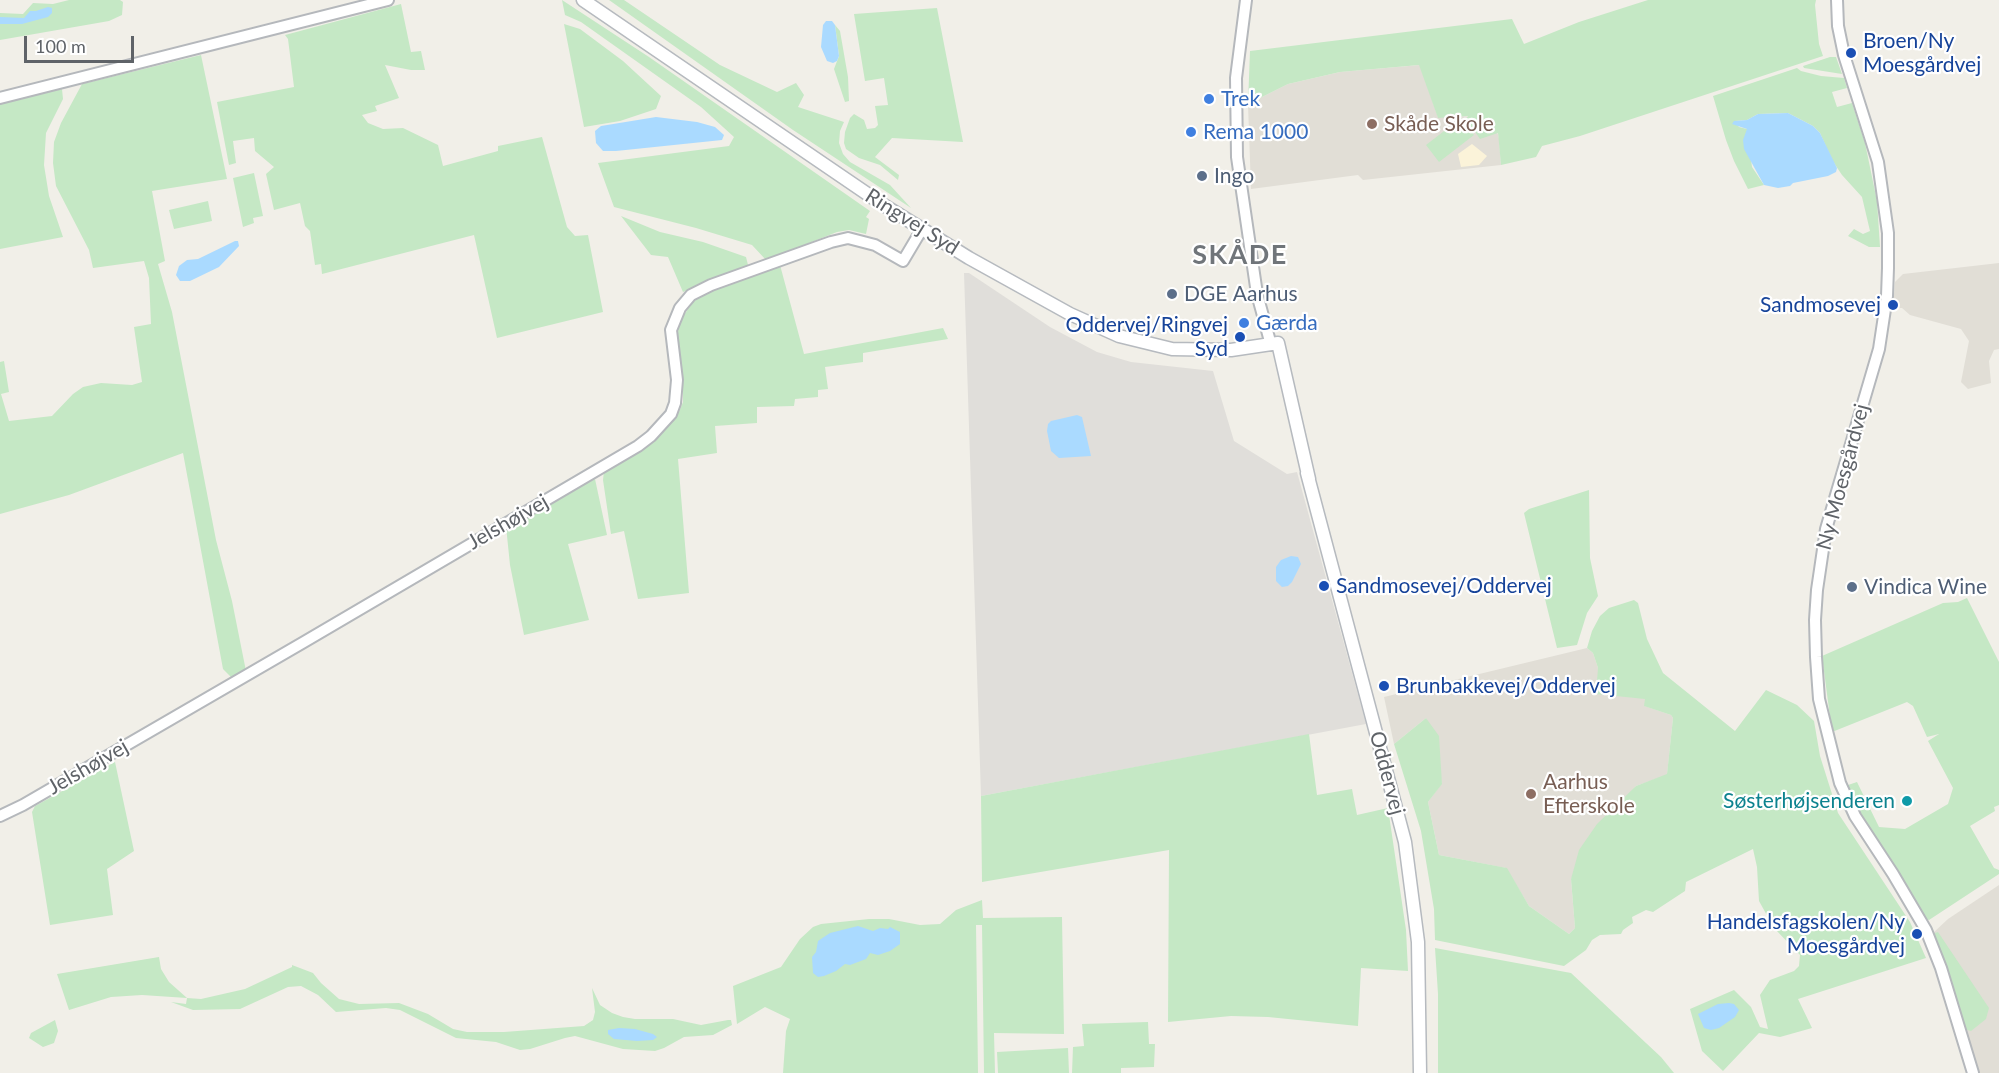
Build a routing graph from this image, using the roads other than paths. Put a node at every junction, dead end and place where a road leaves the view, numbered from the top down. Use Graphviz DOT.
graph roads {
  1 [pos="387,0"];
  2 [pos="583,0"];
  3 [pos="1246,0"];
  4 [pos="1837,0"];
  5 [pos="0,98"];
  6 [pos="922,229"];
  7 [pos="1274,344"];
  8 [pos="0,816"];
  9 [pos="1420,1073"];
  10 [pos="1974,1073"];
  1 -- 5 [label="street"];
  2 -- 6 [label="main road, Ringvej Syd"];
  3 -- 7 [label="street, Oddervej"];
  4 -- 10 [label="street, Ny Moesgårdvej"];
  6 -- 7 [label="main road, Ringvej Syd"];
  6 -- 8 [label="street, Jelshøjvej"];
  7 -- 9 [label="main road, Oddervej"];
}
